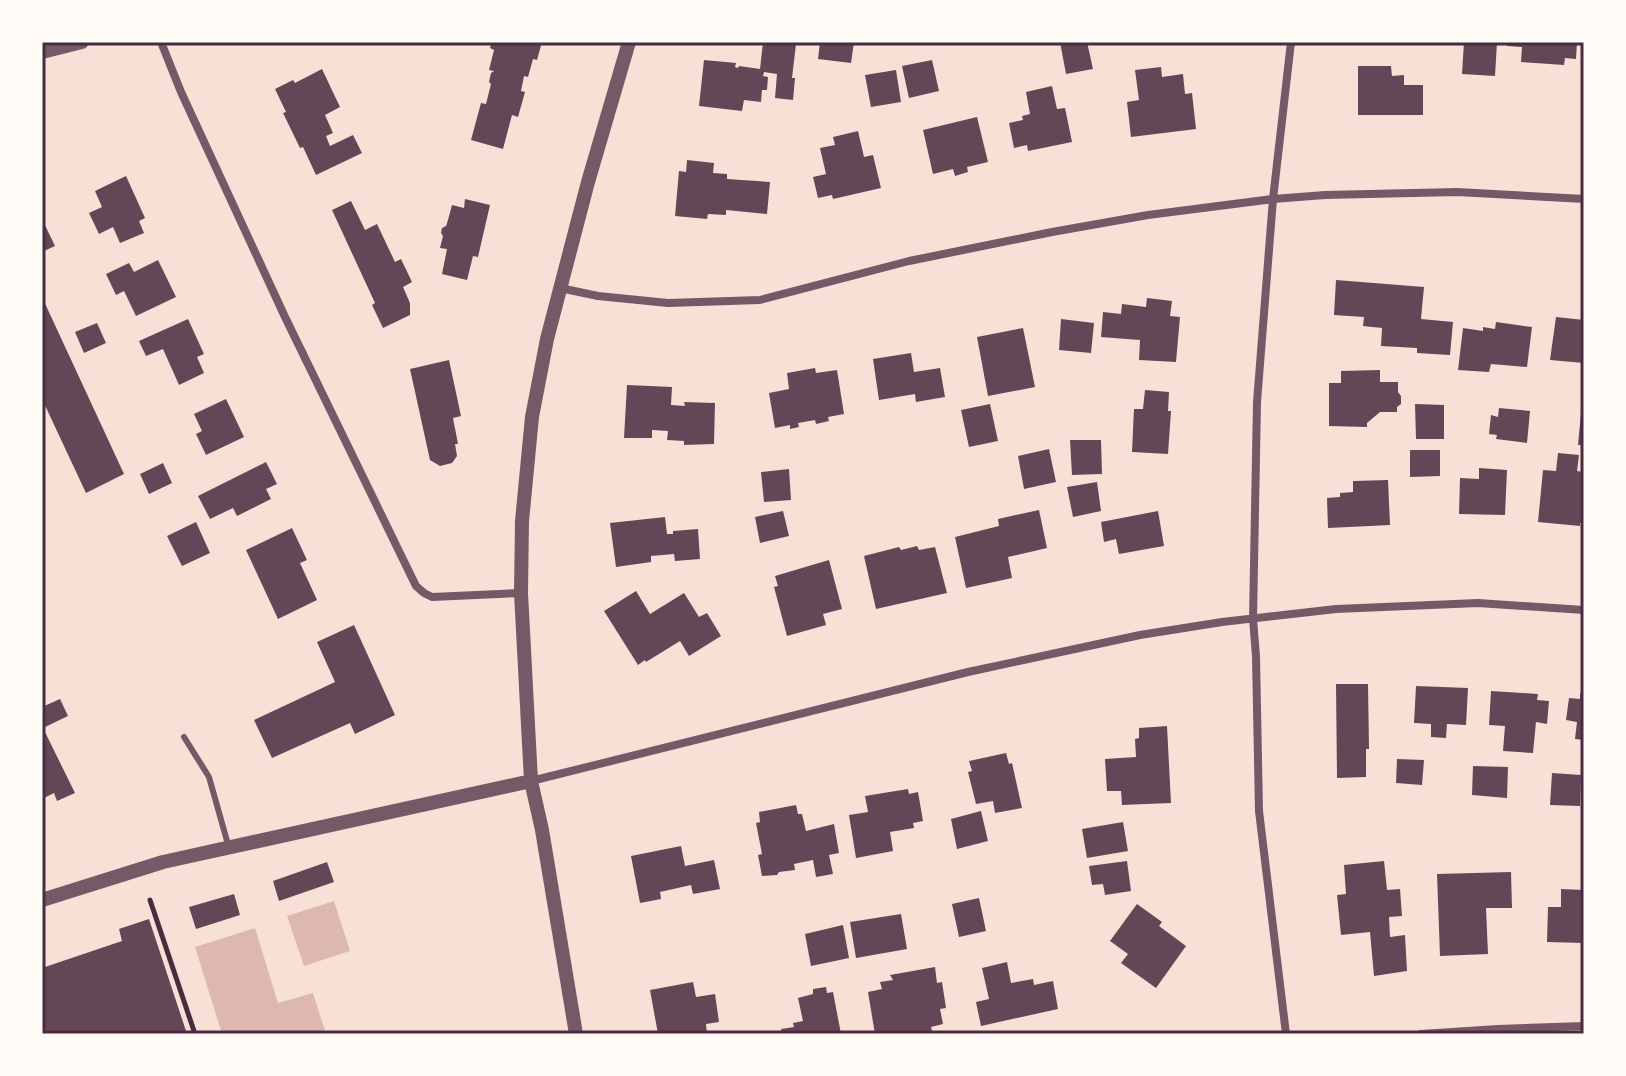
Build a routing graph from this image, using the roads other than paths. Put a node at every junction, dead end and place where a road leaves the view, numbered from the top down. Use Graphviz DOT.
graph roads {
  1 [pos="82,42"];
  2 [pos="161,42"];
  3 [pos="629,42"];
  4 [pos="1291,42"];
  5 [pos="42,52"];
  6 [pos="1273,199"];
  7 [pos="1584,199"];
  8 [pos="560,288"];
  9 [pos="521,593"];
  10 [pos="1584,610"];
  11 [pos="1253,619"];
  12 [pos="184,737"];
  13 [pos="531,781"];
  14 [pos="229,848"];
  15 [pos="42,900"];
  16 [pos="1584,1026"];
  17 [pos="576,1034"];
  18 [pos="1286,1034"];
  19 [pos="1421,1034"];
  1 -- 5 [label="street"];
  2 -- 9 [label="street"];
  3 -- 8 [label="street"];
  4 -- 6 [label="street"];
  6 -- 7 [label="street"];
  6 -- 8 [label="street"];
  6 -- 11 [label="street"];
  8 -- 9 [label="street"];
  9 -- 13 [label="street"];
  10 -- 11 [label="street"];
  11 -- 13 [label="street"];
  11 -- 18 [label="street"];
  12 -- 14 [label="lane"];
  13 -- 14 [label="street"];
  13 -- 17 [label="street"];
  14 -- 15 [label="street"];
  16 -- 19 [label="street"];
}
